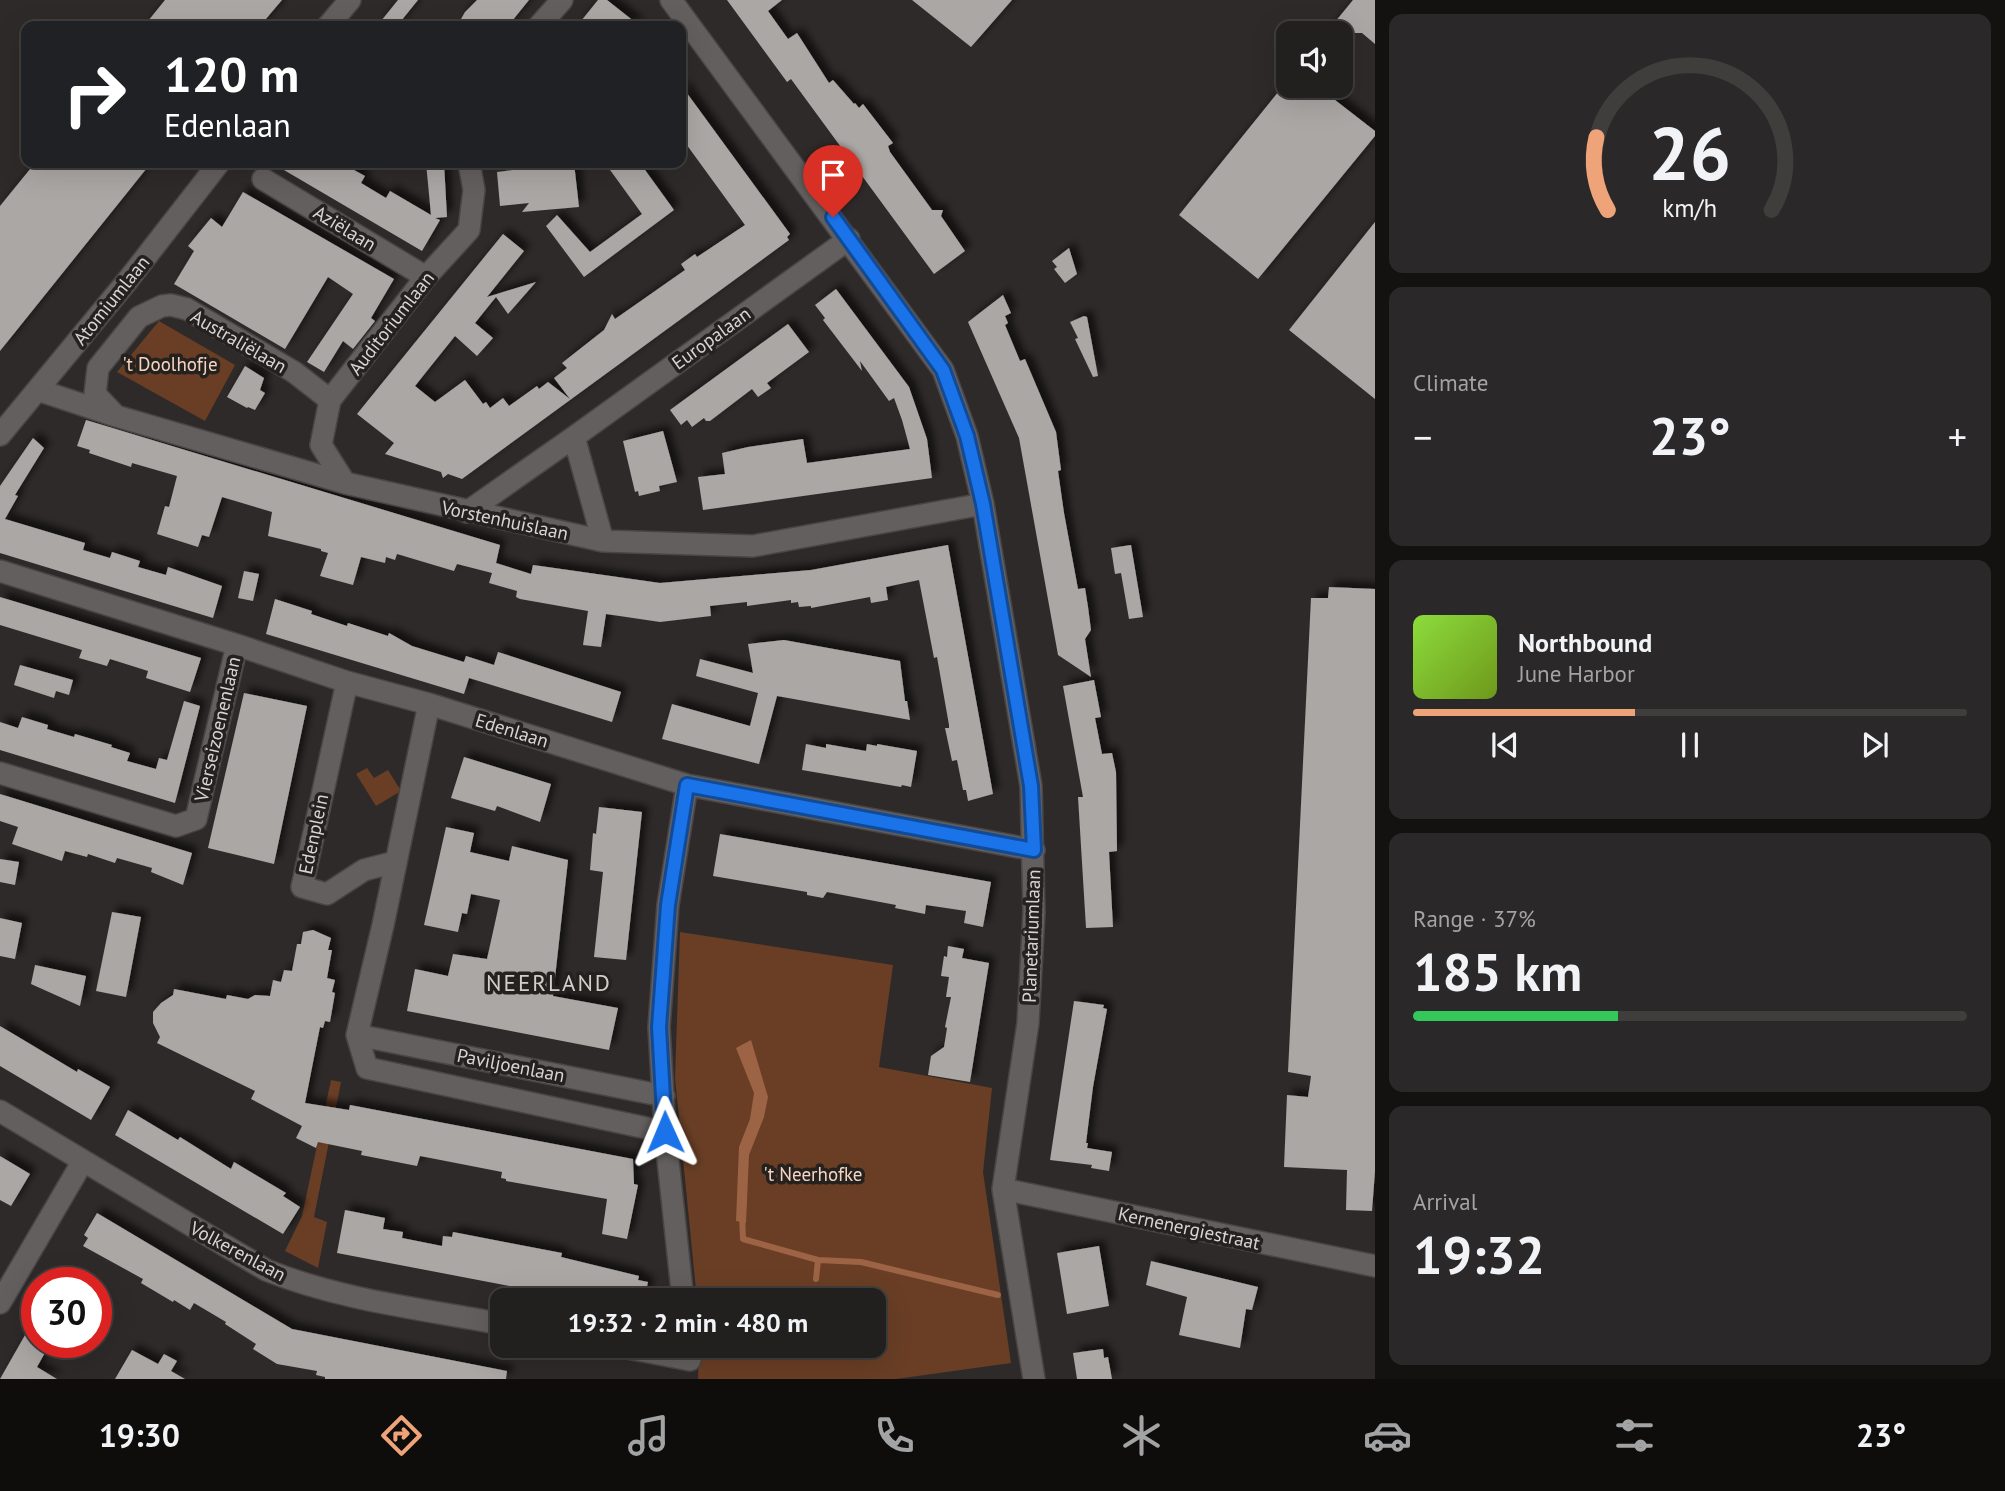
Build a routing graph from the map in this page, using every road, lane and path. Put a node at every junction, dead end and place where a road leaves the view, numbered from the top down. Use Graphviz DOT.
graph roads {
  1 [pos="349,0"];
  2 [pos="562,0"];
  3 [pos="671,0"];
  4 [pos="332,21"];
  5 [pos="543,21"];
  6 [pos="215,168"];
  7 [pos="470,168"];
  8 [pos="263,179"];
  9 [pos="849,239"];
  10 [pos="426,277"];
  11 [pos="38,390"];
  12 [pos="330,400"];
  13 [pos="116,416"];
  14 [pos="0,435"];
  15 [pos="574,438"];
  16 [pos="345,483"];
  17 [pos="983,504"];
  18 [pos="467,512"];
  19 [pos="603,541"];
  20 [pos="0,571"];
  21 [pos="237,645"];
  22 [pos="347,682"];
  23 [pos="429,704"];
  24 [pos="0,773"];
  25 [pos="687,785"];
  26 [pos="1034,850"];
  27 [pos="396,862"];
  28 [pos="357,1035"];
  29 [pos="664,1096"];
  30 [pos="0,1111"];
  31 [pos="665,1132"];
  32 [pos="83,1161"];
  33 [pos="1003,1189"];
  34 [pos="1375,1266"];
  35 [pos="682,1288"];
  36 [pos="0,1303"];
  37 [pos="490,1322"];
  38 [pos="671,1358"];
  39 [pos="689,1362"];
  40 [pos="1034,1379"];
  1 -- 4 [label="street"];
  2 -- 5 [label="street"];
  3 -- 9 [label="street, Planetariumlaan"];
  6 -- 11 [label="street, Atomiumlaan"];
  7 -- 10 [label="street, Auditoriumlaan"];
  8 -- 10 [label="street, Aziëlaan"];
  9 -- 15 [label="street, Europalaan"];
  9 -- 17 [label="street, Planetariumlaan"];
  10 -- 12 [label="street, Auditoriumlaan"];
  11 -- 13 [label="street, Vorstenhuislaan"];
  11 -- 14 [label="street, Atomiumlaan"];
  12 -- 13 [label="street, Australiëlaan"];
  12 -- 16 [label="street, Auditoriumlaan"];
  13 -- 16 [label="street, Vorstenhuislaan"];
  15 -- 18 [label="street, Europalaan"];
  15 -- 19 [label="street"];
  16 -- 18 [label="street, Vorstenhuislaan"];
  17 -- 19 [label="street, Vorstenhuislaan"];
  17 -- 26 [label="street, Planetariumlaan"];
  18 -- 19 [label="street, Vorstenhuislaan"];
  20 -- 21 [label="street, Edenlaan"];
  21 -- 22 [label="street, Edenlaan"];
  21 -- 24 [label="street, Vierseizoenenlaan"];
  22 -- 23 [label="street, Edenlaan"];
  22 -- 27 [label="street, Edenplein"];
  23 -- 25 [label="street, Edenlaan"];
  23 -- 27 [label="street"];
  25 -- 26 [label="street, Edenlaan"];
  25 -- 29 [label="street"];
  26 -- 33 [label="street, Planetariumlaan"];
  27 -- 28 [label="street"];
  28 -- 29 [label="street, Paviljoenlaan"];
  28 -- 31 [label="street, Paviljoenlaan"];
  29 -- 31 [label="street"];
  30 -- 32 [label="street, Volkerenlaan"];
  31 -- 35 [label="street"];
  32 -- 36 [label="street"];
  32 -- 37 [label="street, Volkerenlaan"];
  33 -- 34 [label="street, Kernenergiestraat"];
  33 -- 40 [label="street, Planetariumlaan"];
  38 -- 39 [label="street"];
}
